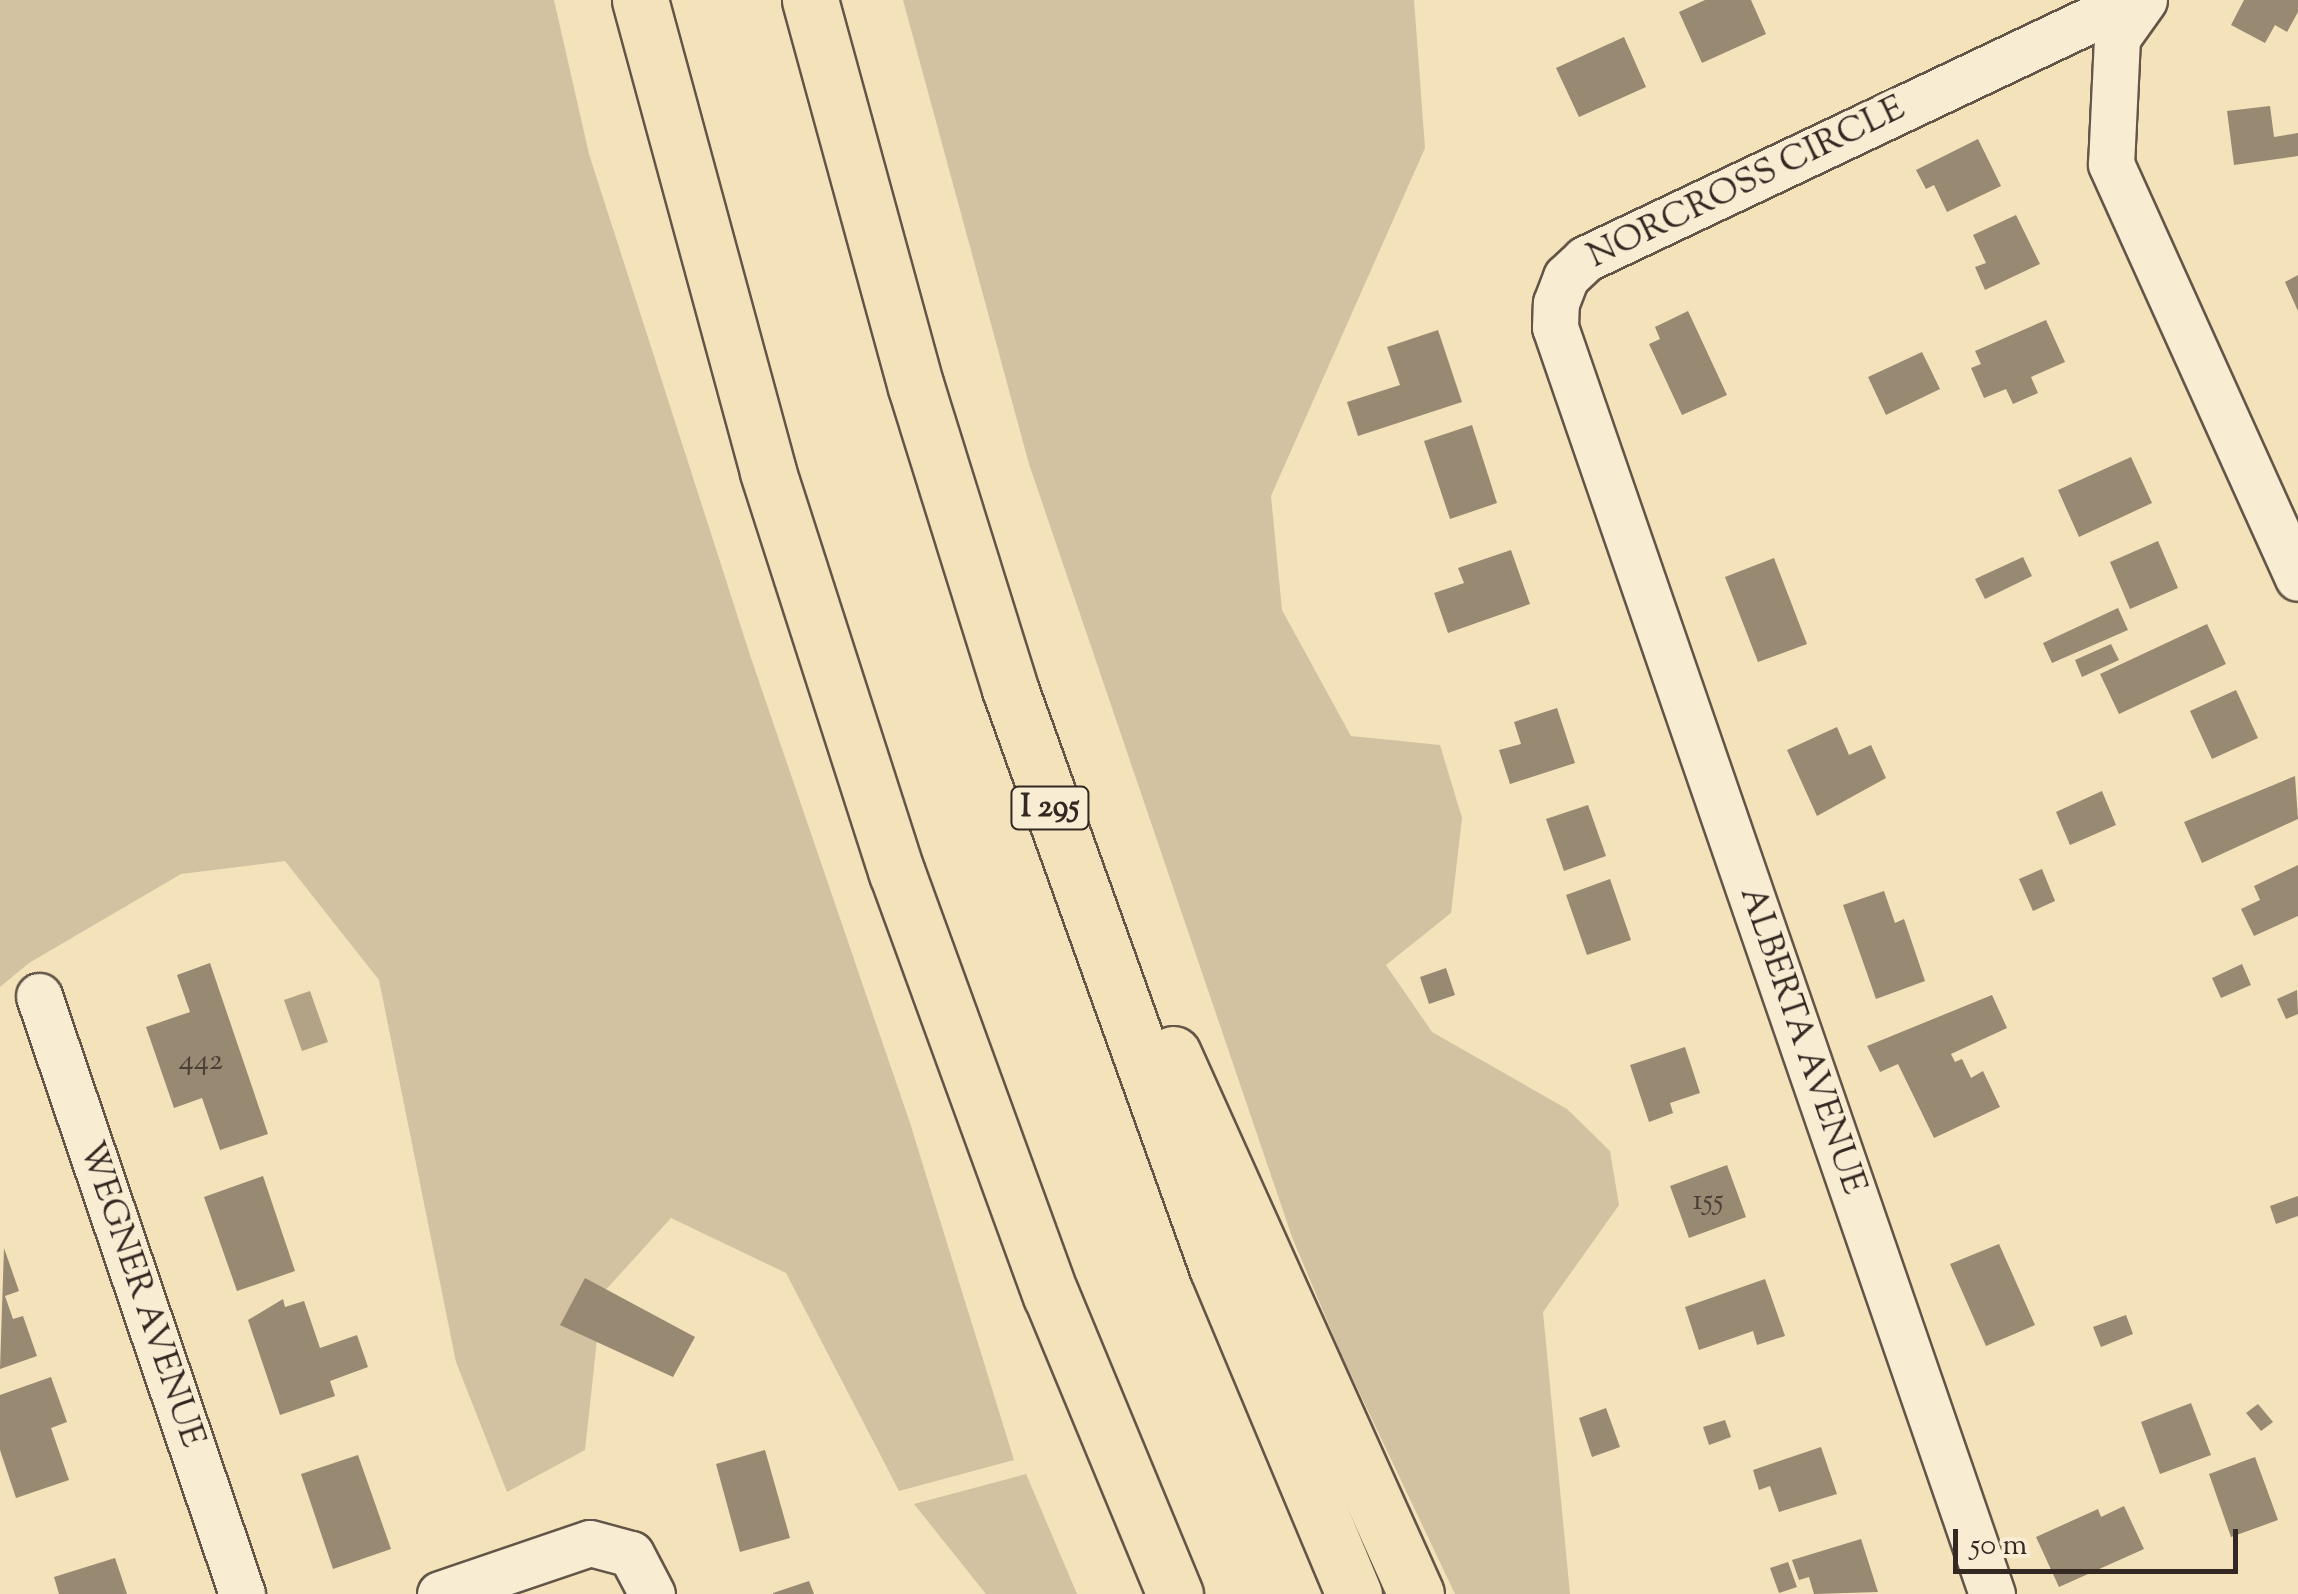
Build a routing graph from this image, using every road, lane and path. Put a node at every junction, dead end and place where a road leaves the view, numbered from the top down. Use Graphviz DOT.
graph roads {
  1 [pos="640,0"];
  2 [pos="810,0"];
  3 [pos="2132,0"];
  4 [pos="2144,0"];
  5 [pos="1610,488"];
  6 [pos="2298,578"];
  7 [pos="1010,689"];
  8 [pos="39,996"];
  9 [pos="242,1594"];
  10 [pos="440,1594"];
  11 [pos="652,1594"];
  12 [pos="1174,1594"];
  13 [pos="1354,1594"];
  14 [pos="1416,1594"];
  15 [pos="1992,1594"];
  1 -- 12 [label="highway"];
  2 -- 7 [label="highway, I 295"];
  3 -- 5 [label="street, NORCROSS CIRCLE"];
  4 -- 6 [label="street"];
  5 -- 15 [label="street, ALBERTA AVENUE"];
  7 -- 13 [label="highway, I 295"];
  7 -- 14 [label="highway"];
  8 -- 9 [label="street, WEGNER AVENUE"];
  10 -- 11 [label="street"];
}
